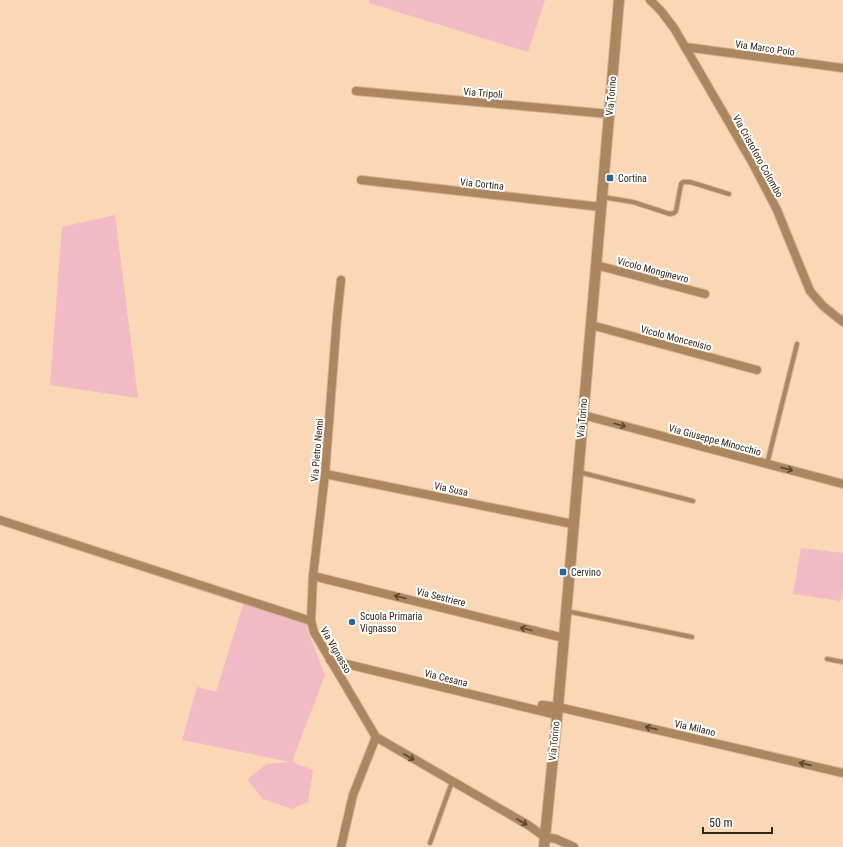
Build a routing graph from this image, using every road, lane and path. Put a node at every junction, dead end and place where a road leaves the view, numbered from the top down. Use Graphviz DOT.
graph roads {
  1 [pos="619,0"];
  2 [pos="650,0"];
  3 [pos="685,47"];
  4 [pos="843,68"];
  5 [pos="356,91"];
  6 [pos="609,114"];
  7 [pos="361,180"];
  8 [pos="729,194"];
  9 [pos="602,202"];
  10 [pos="596,265"];
  11 [pos="341,280"];
  12 [pos="705,294"];
  13 [pos="843,322"];
  14 [pos="591,325"];
  15 [pos="797,344"];
  16 [pos="757,370"];
  17 [pos="583,415"];
  18 [pos="767,464"];
  19 [pos="578,471"];
  20 [pos="325,474"];
  21 [pos="843,484"];
  22 [pos="693,501"];
  23 [pos="0,520"];
  24 [pos="573,524"];
  25 [pos="313,576"];
  26 [pos="566,611"];
  27 [pos="311,622"];
  28 [pos="692,637"];
  29 [pos="564,638"];
  30 [pos="827,659"];
  31 [pos="330,660"];
  32 [pos="843,662"];
  33 [pos="542,705"];
  34 [pos="558,711"];
  35 [pos="376,738"];
  36 [pos="843,772"];
  37 [pos="452,782"];
  38 [pos="545,842"];
  39 [pos="430,843"];
  40 [pos="341,847"];
  41 [pos="574,847"];
  1 -- 6 [label="street, Via Torino"];
  2 -- 3 [label="street, Via Cristoforo Colombo"];
  3 -- 4 [label="street, Via Marco Polo"];
  3 -- 13 [label="street, Via Cristoforo Colombo"];
  5 -- 6 [label="street, Via Tripoli"];
  6 -- 9 [label="street, Via Torino"];
  7 -- 9 [label="street, Via Cortina"];
  8 -- 9 [label="lane"];
  9 -- 10 [label="street, Via Torino"];
  10 -- 12 [label="street, Vicolo Monginevro"];
  10 -- 14 [label="street, Via Torino"];
  11 -- 20 [label="street, Via Pietro Nenni"];
  14 -- 16 [label="street, Vicolo Moncenisio"];
  14 -- 17 [label="street, Via Torino"];
  15 -- 18 [label="lane"];
  17 -- 18 [label="street, Via Giuseppe Minocchio, one-way"];
  17 -- 19 [label="street, Via Torino"];
  18 -- 21 [label="street, Via Giuseppe Minocchio, one-way"];
  19 -- 22 [label="lane"];
  19 -- 24 [label="street, Via Torino"];
  20 -- 24 [label="street, Via Susa"];
  20 -- 25 [label="street, Via Pietro Nenni"];
  23 -- 27 [label="street, Via Vignasso"];
  24 -- 26 [label="street, Via Torino"];
  25 -- 27 [label="street, Via Pietro Nenni"];
  29 -- 25 [label="street, Via Sestriere, one-way"];
  26 -- 28 [label="lane"];
  26 -- 29 [label="street, Via Torino"];
  27 -- 31 [label="street, Via Vignasso"];
  29 -- 34 [label="street, Via Torino"];
  30 -- 32 [label="lane"];
  31 -- 34 [label="street, Via Cesana"];
  31 -- 35 [label="street, Via Vignasso"];
  33 -- 34 [label="street, Via Milano"];
  36 -- 34 [label="street, Via Milano, one-way"];
  34 -- 38 [label="street, Via Torino"];
  35 -- 37 [label="street, Via Vignasso, one-way"];
  35 -- 40 [label="street"];
  37 -- 38 [label="street, Via Vignasso, one-way"];
  37 -- 39 [label="lane"];
  38 -- 41 [label="street, Via Vignasso"];
}
